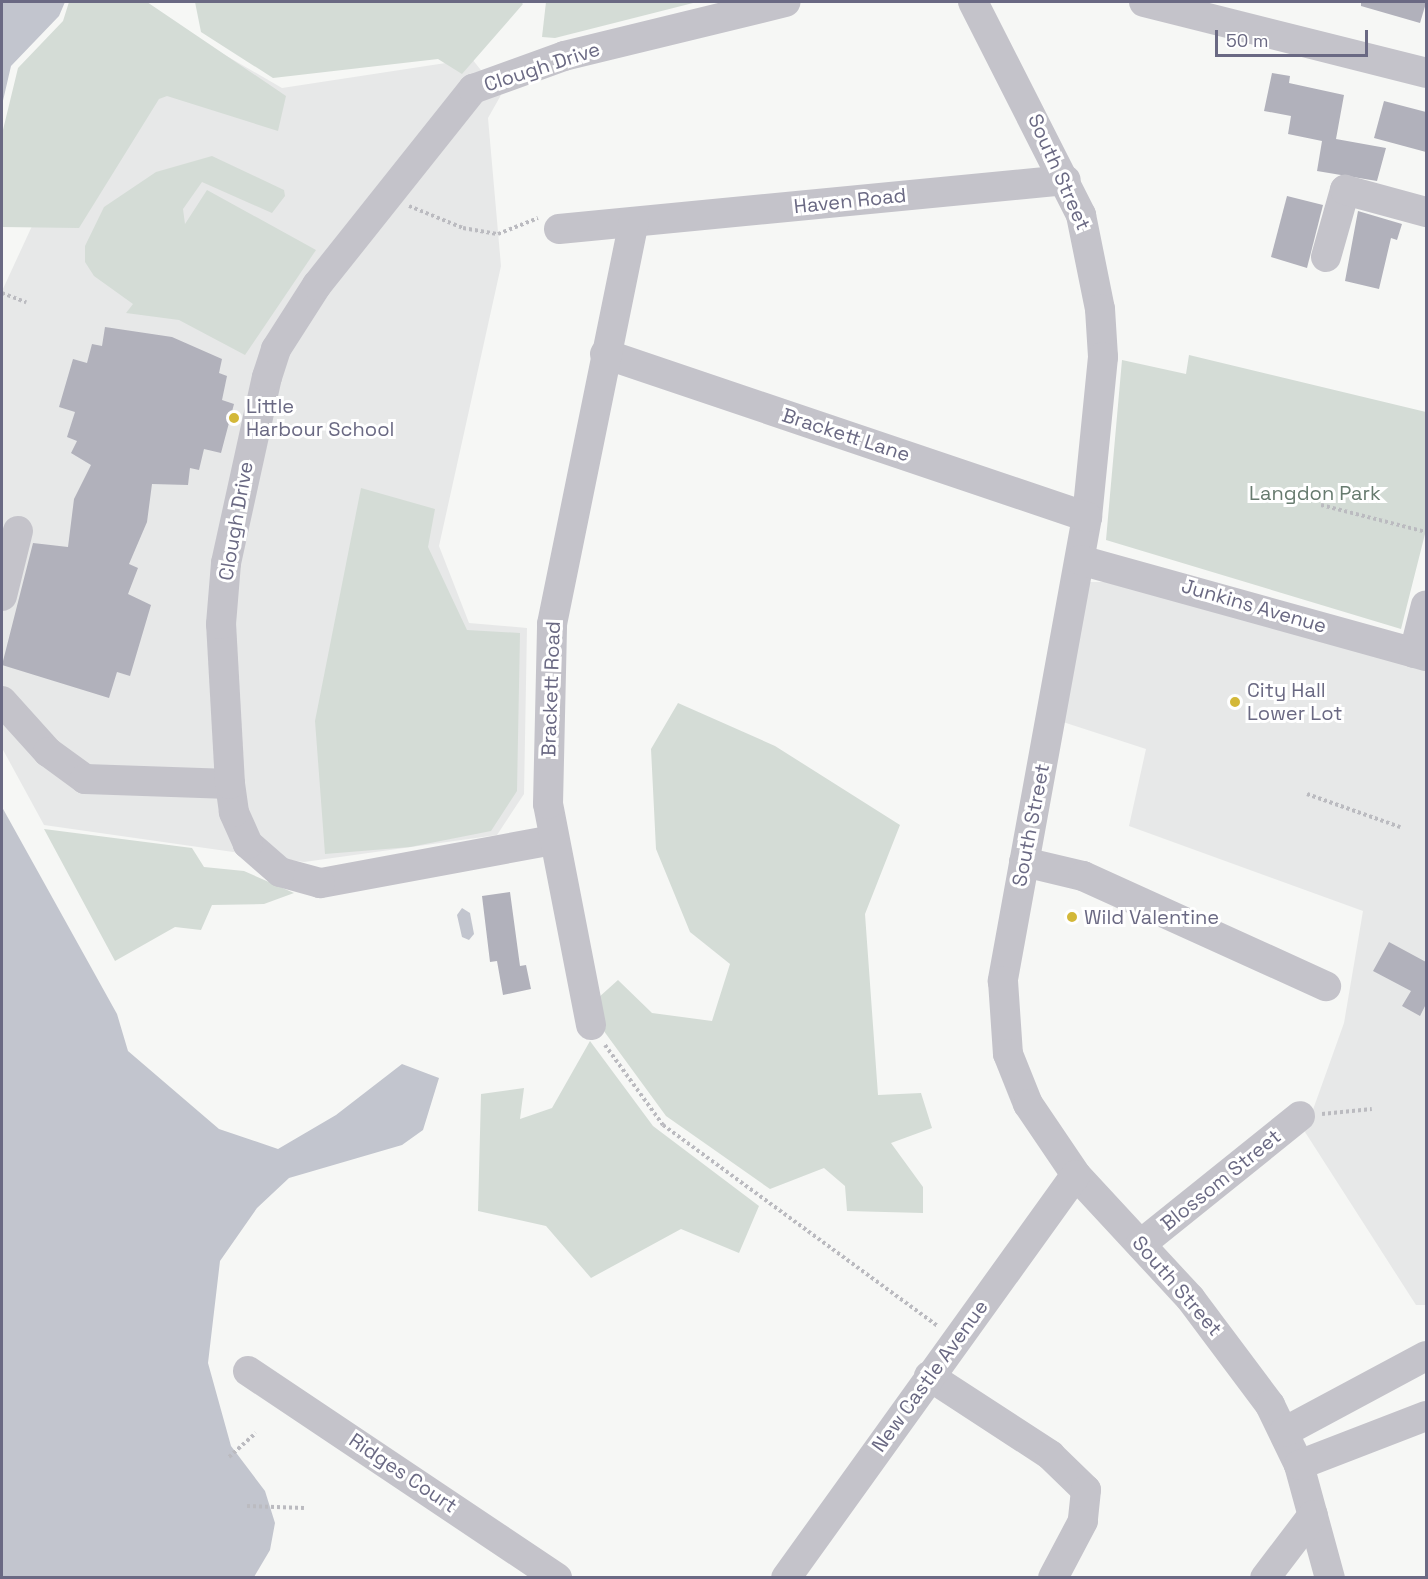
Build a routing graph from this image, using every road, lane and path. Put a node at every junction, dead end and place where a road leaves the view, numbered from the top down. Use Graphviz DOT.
graph roads {
  1 [pos="786,2"];
  2 [pos="973,2"];
  3 [pos="1144,2"];
  4 [pos="1426,73"];
  5 [pos="1066,180"];
  6 [pos="403,204"];
  7 [pos="1426,212"];
  8 [pos="634,222"];
  9 [pos="554,223"];
  10 [pos="1326,257"];
  11 [pos="2,293"];
  12 [pos="26,302"];
  13 [pos="605,354"];
  14 [pos="1321,505"];
  15 [pos="1087,517"];
  16 [pos="18,531"];
  17 [pos="1426,532"];
  18 [pos="1080,560"];
  19 [pos="2,596"];
  20 [pos="1426,605"];
  21 [pos="1420,654"];
  22 [pos="2,700"];
  23 [pos="230,784"];
  24 [pos="1307,794"];
  25 [pos="1400,827"];
  26 [pos="553,840"];
  27 [pos="1024,862"];
  28 [pos="1326,986"];
  29 [pos="591,1025"];
  30 [pos="1372,1109"];
  31 [pos="1306,1115"];
  32 [pos="1076,1175"];
  33 [pos="1141,1244"];
  34 [pos="945,1332"];
  35 [pos="1426,1356"];
  36 [pos="248,1371"];
  37 [pos="929,1376"];
  38 [pos="1426,1416"];
  39 [pos="1284,1432"];
  40 [pos="256,1433"];
  41 [pos="229,1457"];
  42 [pos="1299,1465"];
  43 [pos="247,1506"];
  44 [pos="304,1508"];
  45 [pos="1313,1515"];
  46 [pos="557,1578"];
  47 [pos="786,1578"];
  48 [pos="1053,1578"];
  49 [pos="1265,1578"];
  50 [pos="1330,1578"];
  1 -- 23 [label="street, Clough Drive"];
  2 -- 5 [label="street, South Street"];
  3 -- 4 [label="street"];
  5 -- 8 [label="street, Haven Road"];
  5 -- 15 [label="street, South Street"];
  6 -- 9 [label="path"];
  7 -- 10 [label="street"];
  8 -- 9 [label="street, Haven Road"];
  8 -- 13 [label="street"];
  11 -- 12 [label="path"];
  13 -- 15 [label="street, Brackett Lane"];
  13 -- 26 [label="street, Brackett Road"];
  14 -- 17 [label="path"];
  15 -- 18 [label="street, South Street"];
  16 -- 19 [label="street"];
  18 -- 21 [label="street, Junkins Avenue"];
  18 -- 27 [label="street, South Street"];
  20 -- 21 [label="street"];
  22 -- 23 [label="street"];
  23 -- 26 [label="street, Clough Drive"];
  24 -- 25 [label="path"];
  26 -- 29 [label="street, Brackett Road"];
  27 -- 28 [label="street"];
  27 -- 32 [label="street, South Street"];
  29 -- 34 [label="path"];
  30 -- 31 [label="path"];
  31 -- 33 [label="street, Blossom Street"];
  32 -- 33 [label="street, South Street"];
  32 -- 37 [label="street, New Castle Avenue"];
  33 -- 39 [label="street, South Street"];
  35 -- 39 [label="street"];
  36 -- 46 [label="street, Ridges Court"];
  37 -- 47 [label="street, New Castle Avenue"];
  37 -- 48 [label="street"];
  38 -- 42 [label="street"];
  39 -- 42 [label="street, South Street"];
  40 -- 41 [label="path"];
  42 -- 45 [label="street, South Street"];
  43 -- 44 [label="path"];
  45 -- 49 [label="street"];
  45 -- 50 [label="street, South Street"];
}
